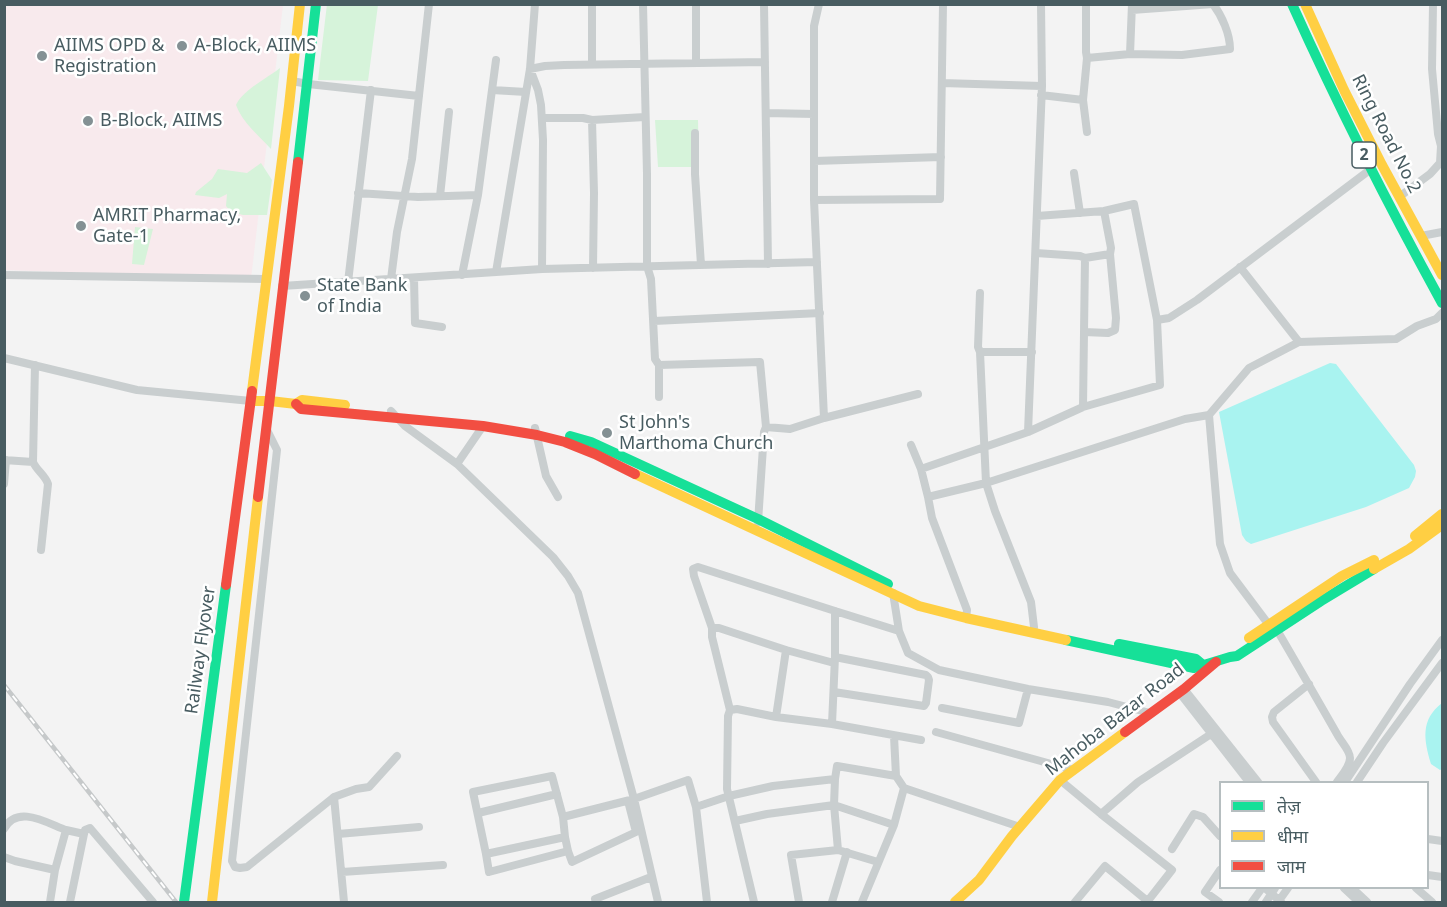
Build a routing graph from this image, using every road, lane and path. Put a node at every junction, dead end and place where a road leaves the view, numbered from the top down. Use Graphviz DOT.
graph roads {
  1 [pos="300,4"];
  2 [pos="316,4"];
  3 [pos="429,4"];
  4 [pos="535,4"];
  5 [pos="592,4"];
  6 [pos="643,4"];
  7 [pos="696,4"];
  8 [pos="764,4"];
  9 [pos="819,4"];
  10 [pos="943,4"];
  11 [pos="1041,4"];
  12 [pos="1086,4"];
  13 [pos="1292,4"];
  14 [pos="1305,4"];
  15 [pos="1433,4"];
  16 [pos="1132,7"];
  17 [pos="1130,54"];
  18 [pos="1087,58"];
  19 [pos="496,60"];
  20 [pos="696,62"];
  21 [pos="765,62"];
  22 [pos="644,63"];
  23 [pos="592,64"];
  24 [pos="530,69"];
  25 [pos="292,81"];
  26 [pos="942,83"];
  27 [pos="308,84"];
  28 [pos="1042,86"];
  29 [pos="371,90"];
  30 [pos="492,90"];
  31 [pos="526,92"];
  32 [pos="1041,95"];
  33 [pos="419,96"];
  34 [pos="1083,100"];
  35 [pos="449,112"];
  36 [pos="766,113"];
  37 [pos="814,114"];
  38 [pos="645,117"];
  39 [pos="542,118"];
  40 [pos="592,120"];
  41 [pos="1087,132"];
  42 [pos="695,133"];
  43 [pos="941,157"];
  44 [pos="814,161"];
  45 [pos="1371,169"];
  46 [pos="1074,173"];
  47 [pos="358,193"];
  48 [pos="478,195"];
  49 [pos="404,196"];
  50 [pos="440,196"];
  51 [pos="1399,197"];
  52 [pos="814,200"];
  53 [pos="1104,211"];
  54 [pos="1080,213"];
  55 [pos="1037,216"];
  56 [pos="1443,232"];
  57 [pos="1421,236"];
  58 [pos="1036,253"];
  59 [pos="1110,254"];
  60 [pos="1085,258"];
  61 [pos="817,262"];
  62 [pos="768,264"];
  63 [pos="701,265"];
  64 [pos="647,266"];
  65 [pos="1240,267"];
  66 [pos="593,268"];
  67 [pos="542,269"];
  68 [pos="496,272"];
  69 [pos="462,274"];
  70 [pos="4,275"];
  71 [pos="1443,275"];
  72 [pos="414,278"];
  73 [pos="267,279"];
  74 [pos="391,279"];
  75 [pos="348,282"];
  76 [pos="282,286"];
  77 [pos="980,293"];
  78 [pos="1443,303"];
  79 [pos="820,313"];
  80 [pos="1443,313"];
  81 [pos="1157,320"];
  82 [pos="654,321"];
  83 [pos="442,327"];
  84 [pos="1084,332"];
  85 [pos="1299,342"];
  86 [pos="980,352"];
  87 [pos="1032,352"];
  88 [pos="4,358"];
  89 [pos="34,366"];
  90 [pos="659,366"];
  91 [pos="918,394"];
  92 [pos="659,397"];
  93 [pos="251,401"];
  94 [pos="270,401"];
  95 [pos="1083,407"];
  96 [pos="395,415"];
  97 [pos="1209,415"];
  98 [pos="824,418"];
  99 [pos="483,426"];
  100 [pos="266,427"];
  101 [pos="766,428"];
  102 [pos="536,431"];
  103 [pos="1028,432"];
  104 [pos="911,445"];
  105 [pos="983,447"];
  106 [pos="5,460"];
  107 [pos="33,462"];
  108 [pos="457,464"];
  109 [pos="921,469"];
  110 [pos="986,483"];
  111 [pos="4,484"];
  112 [pos="558,497"];
  113 [pos="928,497"];
  114 [pos="1443,514"];
  115 [pos="758,519"];
  116 [pos="1443,525"];
  117 [pos="757,531"];
  118 [pos="41,550"];
  119 [pos="1389,557"];
  120 [pos="893,590"];
  121 [pos="835,611"];
  122 [pos="967,614"];
  123 [pos="1034,627"];
  124 [pos="1273,627"];
  125 [pos="712,628"];
  126 [pos="899,631"];
  127 [pos="1443,640"];
  128 [pos="786,650"];
  129 [pos="835,660"];
  130 [pos="1216,662"];
  131 [pos="1443,663"];
  132 [pos="1202,664"];
  133 [pos="1309,684"];
  134 [pos="1028,689"];
  135 [pos="1181,691"];
  136 [pos="834,692"];
  137 [pos="942,708"];
  138 [pos="730,710"];
  139 [pos="1150,713"];
  140 [pos="776,717"];
  141 [pos="832,724"];
  142 [pos="936,732"];
  143 [pos="1211,734"];
  144 [pos="894,736"];
  145 [pos="921,740"];
  146 [pos="397,756"];
  147 [pos="1073,770"];
  148 [pos="896,776"];
  149 [pos="835,779"];
  150 [pos="1060,780"];
  151 [pos="1247,781"];
  152 [pos="1256,781"];
  153 [pos="1315,781"];
  154 [pos="1338,781"];
  155 [pos="1346,781"];
  156 [pos="1358,781"];
  157 [pos="904,788"];
  158 [pos="557,794"];
  159 [pos="729,796"];
  160 [pos="334,797"];
  161 [pos="631,800"];
  162 [pos="834,805"];
  163 [pos="696,807"];
  164 [pos="478,813"];
  165 [pos="1101,814"];
  166 [pos="563,817"];
  167 [pos="735,821"];
  168 [pos="894,825"];
  169 [pos="419,827"];
  170 [pos="1020,827"];
  171 [pos="4,829"];
  172 [pos="66,830"];
  173 [pos="84,834"];
  174 [pos="338,834"];
  175 [pos="1219,835"];
  176 [pos="565,837"];
  177 [pos="1172,849"];
  178 [pos="838,850"];
  179 [pos="568,851"];
  180 [pos="847,852"];
  181 [pos="486,854"];
  182 [pos="4,857"];
  183 [pos="878,862"];
  184 [pos="443,865"];
  185 [pos="56,870"];
  186 [pos="342,872"];
  187 [pos="1219,873"];
  188 [pos="651,877"];
  189 [pos="1269,889"];
  190 [pos="1287,889"];
  191 [pos="1345,889"];
  192 [pos="1353,889"];
  193 [pos="1417,889"];
  194 [pos="1146,901"];
  195 [pos="1279,902"];
  196 [pos="50,903"];
  197 [pos="70,903"];
  198 [pos="153,903"];
  199 [pos="184,903"];
  200 [pos="212,903"];
  201 [pos="344,903"];
  202 [pos="596,903"];
  203 [pos="658,903"];
  204 [pos="707,903"];
  205 [pos="754,903"];
  206 [pos="799,903"];
  207 [pos="832,903"];
  208 [pos="862,903"];
  209 [pos="955,903"];
  210 [pos="1075,903"];
  211 [pos="1219,903"];
  212 [pos="1251,903"];
  213 [pos="1266,903"];
  214 [pos="1359,903"];
  215 [pos="1367,903"];
  216 [pos="1432,903"];
  1 -- 25 [label="main road, Railway Flyover"];
  2 -- 27 [label="main road, Railway Flyover"];
  3 -- 33 [label="street"];
  4 -- 24 [label="street"];
  5 -- 23 [label="street"];
  6 -- 22 [label="street"];
  7 -- 20 [label="street"];
  8 -- 21 [label="street"];
  9 -- 37 [label="street"];
  10 -- 26 [label="street"];
  11 -- 28 [label="street"];
  12 -- 18 [label="street"];
  13 -- 45 [label="main road, Ring Road No.2 / 2"];
  14 -- 51 [label="main road, Ring Road No.2 / 2"];
  15 -- 51 [label="street"];
  16 -- 17 [label="street"];
  16 -- 17 [label="street"];
  17 -- 18 [label="street"];
  18 -- 34 [label="street"];
  19 -- 30 [label="street"];
  20 -- 21 [label="street"];
  20 -- 22 [label="street"];
  21 -- 36 [label="street"];
  22 -- 23 [label="street"];
  22 -- 38 [label="street"];
  23 -- 24 [label="street"];
  24 -- 31 [label="street"];
  24 -- 39 [label="street"];
  25 -- 27 [label="street"];
  25 -- 73 [label="main road, Railway Flyover"];
  26 -- 28 [label="street"];
  26 -- 43 [label="street"];
  27 -- 29 [label="street"];
  27 -- 76 [label="main road, Railway Flyover"];
  28 -- 32 [label="street"];
  29 -- 33 [label="street"];
  29 -- 47 [label="street"];
  30 -- 31 [label="street"];
  30 -- 48 [label="street"];
  31 -- 68 [label="street"];
  32 -- 34 [label="street"];
  32 -- 55 [label="street"];
  33 -- 49 [label="street"];
  34 -- 41 [label="street"];
  35 -- 50 [label="street"];
  36 -- 37 [label="street"];
  36 -- 62 [label="street"];
  37 -- 44 [label="street"];
  38 -- 40 [label="street"];
  38 -- 64 [label="street"];
  39 -- 40 [label="street"];
  39 -- 67 [label="street"];
  40 -- 66 [label="street"];
  42 -- 63 [label="street"];
  43 -- 44 [label="street"];
  43 -- 52 [label="street"];
  44 -- 52 [label="street"];
  45 -- 65 [label="street"];
  45 -- 78 [label="main road, Ring Road No.2 / 2"];
  46 -- 54 [label="street"];
  47 -- 49 [label="street"];
  47 -- 75 [label="street"];
  48 -- 50 [label="street"];
  48 -- 69 [label="street"];
  49 -- 50 [label="street"];
  49 -- 74 [label="street"];
  51 -- 57 [label="main road, Ring Road No.2 / 2"];
  52 -- 61 [label="street"];
  53 -- 54 [label="street"];
  53 -- 59 [label="street"];
  53 -- 81 [label="street"];
  54 -- 55 [label="street"];
  55 -- 58 [label="street"];
  56 -- 57 [label="street"];
  57 -- 71 [label="main road, Ring Road No.2 / 2"];
  58 -- 60 [label="street"];
  58 -- 87 [label="street"];
  59 -- 60 [label="street"];
  59 -- 84 [label="street"];
  60 -- 84 [label="street"];
  61 -- 62 [label="street"];
  61 -- 79 [label="street"];
  62 -- 63 [label="street"];
  63 -- 64 [label="street"];
  64 -- 66 [label="street"];
  64 -- 82 [label="street"];
  65 -- 81 [label="street"];
  65 -- 85 [label="street"];
  66 -- 67 [label="street"];
  67 -- 68 [label="street"];
  68 -- 69 [label="street"];
  69 -- 72 [label="street"];
  70 -- 73 [label="street"];
  72 -- 74 [label="street"];
  72 -- 83 [label="street"];
  73 -- 93 [label="main road, Railway Flyover"];
  74 -- 75 [label="street"];
  75 -- 76 [label="street"];
  76 -- 94 [label="main road, Railway Flyover"];
  77 -- 86 [label="street"];
  79 -- 82 [label="street"];
  79 -- 98 [label="street"];
  80 -- 85 [label="street"];
  81 -- 95 [label="street"];
  82 -- 90 [label="street"];
  84 -- 95 [label="street"];
  85 -- 97 [label="street"];
  86 -- 87 [label="street"];
  86 -- 105 [label="street"];
  87 -- 103 [label="street"];
  88 -- 89 [label="street"];
  89 -- 93 [label="street"];
  89 -- 107 [label="street"];
  90 -- 92 [label="street"];
  90 -- 101 [label="street"];
  91 -- 98 [label="street"];
  93 -- 94 [label="main road"];
  93 -- 199 [label="main road, Railway Flyover"];
  94 -- 96 [label="main road"];
  94 -- 100 [label="main road, Railway Flyover"];
  95 -- 103 [label="street"];
  96 -- 99 [label="main road"];
  96 -- 102 [label="main road"];
  96 -- 108 [label="street"];
  97 -- 110 [label="street"];
  97 -- 124 [label="street"];
  98 -- 101 [label="street"];
  99 -- 102 [label="main road"];
  99 -- 108 [label="street"];
  100 -- 160 [label="street"];
  100 -- 200 [label="main road, Railway Flyover"];
  101 -- 115 [label="street"];
  102 -- 112 [label="street"];
  102 -- 115 [label="main road"];
  102 -- 117 [label="main road"];
  103 -- 105 [label="street"];
  104 -- 109 [label="street"];
  105 -- 109 [label="street"];
  105 -- 110 [label="street"];
  106 -- 107 [label="street"];
  106 -- 111 [label="street"];
  107 -- 118 [label="street"];
  108 -- 161 [label="street"];
  109 -- 113 [label="street"];
  110 -- 113 [label="street"];
  110 -- 123 [label="street"];
  113 -- 122 [label="street"];
  114 -- 119 [label="main road, Mahoba Bazar Road"];
  115 -- 117 [label="street"];
  115 -- 120 [label="main road"];
  116 -- 119 [label="main road, Mahoba Bazar Road"];
  117 -- 120 [label="main road"];
  119 -- 124 [label="main road, Mahoba Bazar Road"];
  120 -- 122 [label="main road"];
  120 -- 126 [label="street"];
  121 -- 125 [label="street"];
  121 -- 126 [label="street"];
  121 -- 129 [label="street"];
  122 -- 123 [label="main road"];
  122 -- 132 [label="main road"];
  123 -- 132 [label="main road"];
  124 -- 130 [label="main road, Mahoba Bazar Road"];
  124 -- 133 [label="street"];
  125 -- 128 [label="street"];
  125 -- 138 [label="street"];
  126 -- 134 [label="street"];
  127 -- 155 [label="street"];
  128 -- 129 [label="street"];
  128 -- 140 [label="street"];
  129 -- 136 [label="street"];
  129 -- 136 [label="street"];
  130 -- 132 [label="main road"];
  130 -- 135 [label="main road, Mahoba Bazar Road"];
  131 -- 156 [label="street"];
  133 -- 153 [label="street"];
  133 -- 154 [label="street"];
  134 -- 137 [label="street"];
  134 -- 139 [label="street"];
  135 -- 139 [label="main road, Mahoba Bazar Road"];
  135 -- 143 [label="street"];
  135 -- 152 [label="street"];
  136 -- 141 [label="street"];
  138 -- 140 [label="street"];
  138 -- 159 [label="street"];
  139 -- 147 [label="main road, Mahoba Bazar Road"];
  140 -- 141 [label="street"];
  141 -- 144 [label="street"];
  142 -- 147 [label="street"];
  143 -- 151 [label="street"];
  143 -- 165 [label="street"];
  144 -- 145 [label="street"];
  144 -- 148 [label="street"];
  146 -- 160 [label="street"];
  147 -- 150 [label="main road, Mahoba Bazar Road"];
  148 -- 149 [label="street"];
  148 -- 157 [label="street"];
  149 -- 159 [label="street"];
  149 -- 162 [label="street"];
  150 -- 165 [label="street"];
  150 -- 170 [label="main road, Mahoba Bazar Road"];
  157 -- 168 [label="street"];
  157 -- 170 [label="street"];
  158 -- 164 [label="street"];
  158 -- 164 [label="street"];
  158 -- 166 [label="street"];
  159 -- 163 [label="street"];
  159 -- 167 [label="street"];
  160 -- 174 [label="street"];
  161 -- 163 [label="street"];
  161 -- 166 [label="street"];
  161 -- 179 [label="street"];
  161 -- 188 [label="street"];
  162 -- 167 [label="street"];
  162 -- 168 [label="street"];
  162 -- 178 [label="street"];
  163 -- 204 [label="street"];
  164 -- 181 [label="street"];
  165 -- 194 [label="street"];
  166 -- 176 [label="street"];
  167 -- 205 [label="street"];
  168 -- 183 [label="street"];
  169 -- 174 [label="street"];
  170 -- 209 [label="main road, Mahoba Bazar Road"];
  171 -- 172 [label="street"];
  172 -- 173 [label="street"];
  172 -- 185 [label="street"];
  173 -- 197 [label="street"];
  173 -- 198 [label="street"];
  174 -- 186 [label="street"];
  175 -- 177 [label="street"];
  176 -- 179 [label="street"];
  176 -- 181 [label="street"];
  178 -- 180 [label="street"];
  178 -- 206 [label="street"];
  179 -- 181 [label="street"];
  180 -- 183 [label="street"];
  180 -- 207 [label="street"];
  182 -- 185 [label="street"];
  183 -- 208 [label="street"];
  184 -- 186 [label="street"];
  185 -- 196 [label="street"];
  186 -- 201 [label="street"];
  187 -- 211 [label="street"];
  188 -- 202 [label="street"];
  188 -- 203 [label="street"];
  189 -- 195 [label="street"];
  189 -- 212 [label="street"];
  189 -- 213 [label="street"];
  190 -- 195 [label="street"];
  191 -- 214 [label="street"];
  192 -- 215 [label="street"];
  193 -- 216 [label="street"];
  194 -- 210 [label="street"];
}
